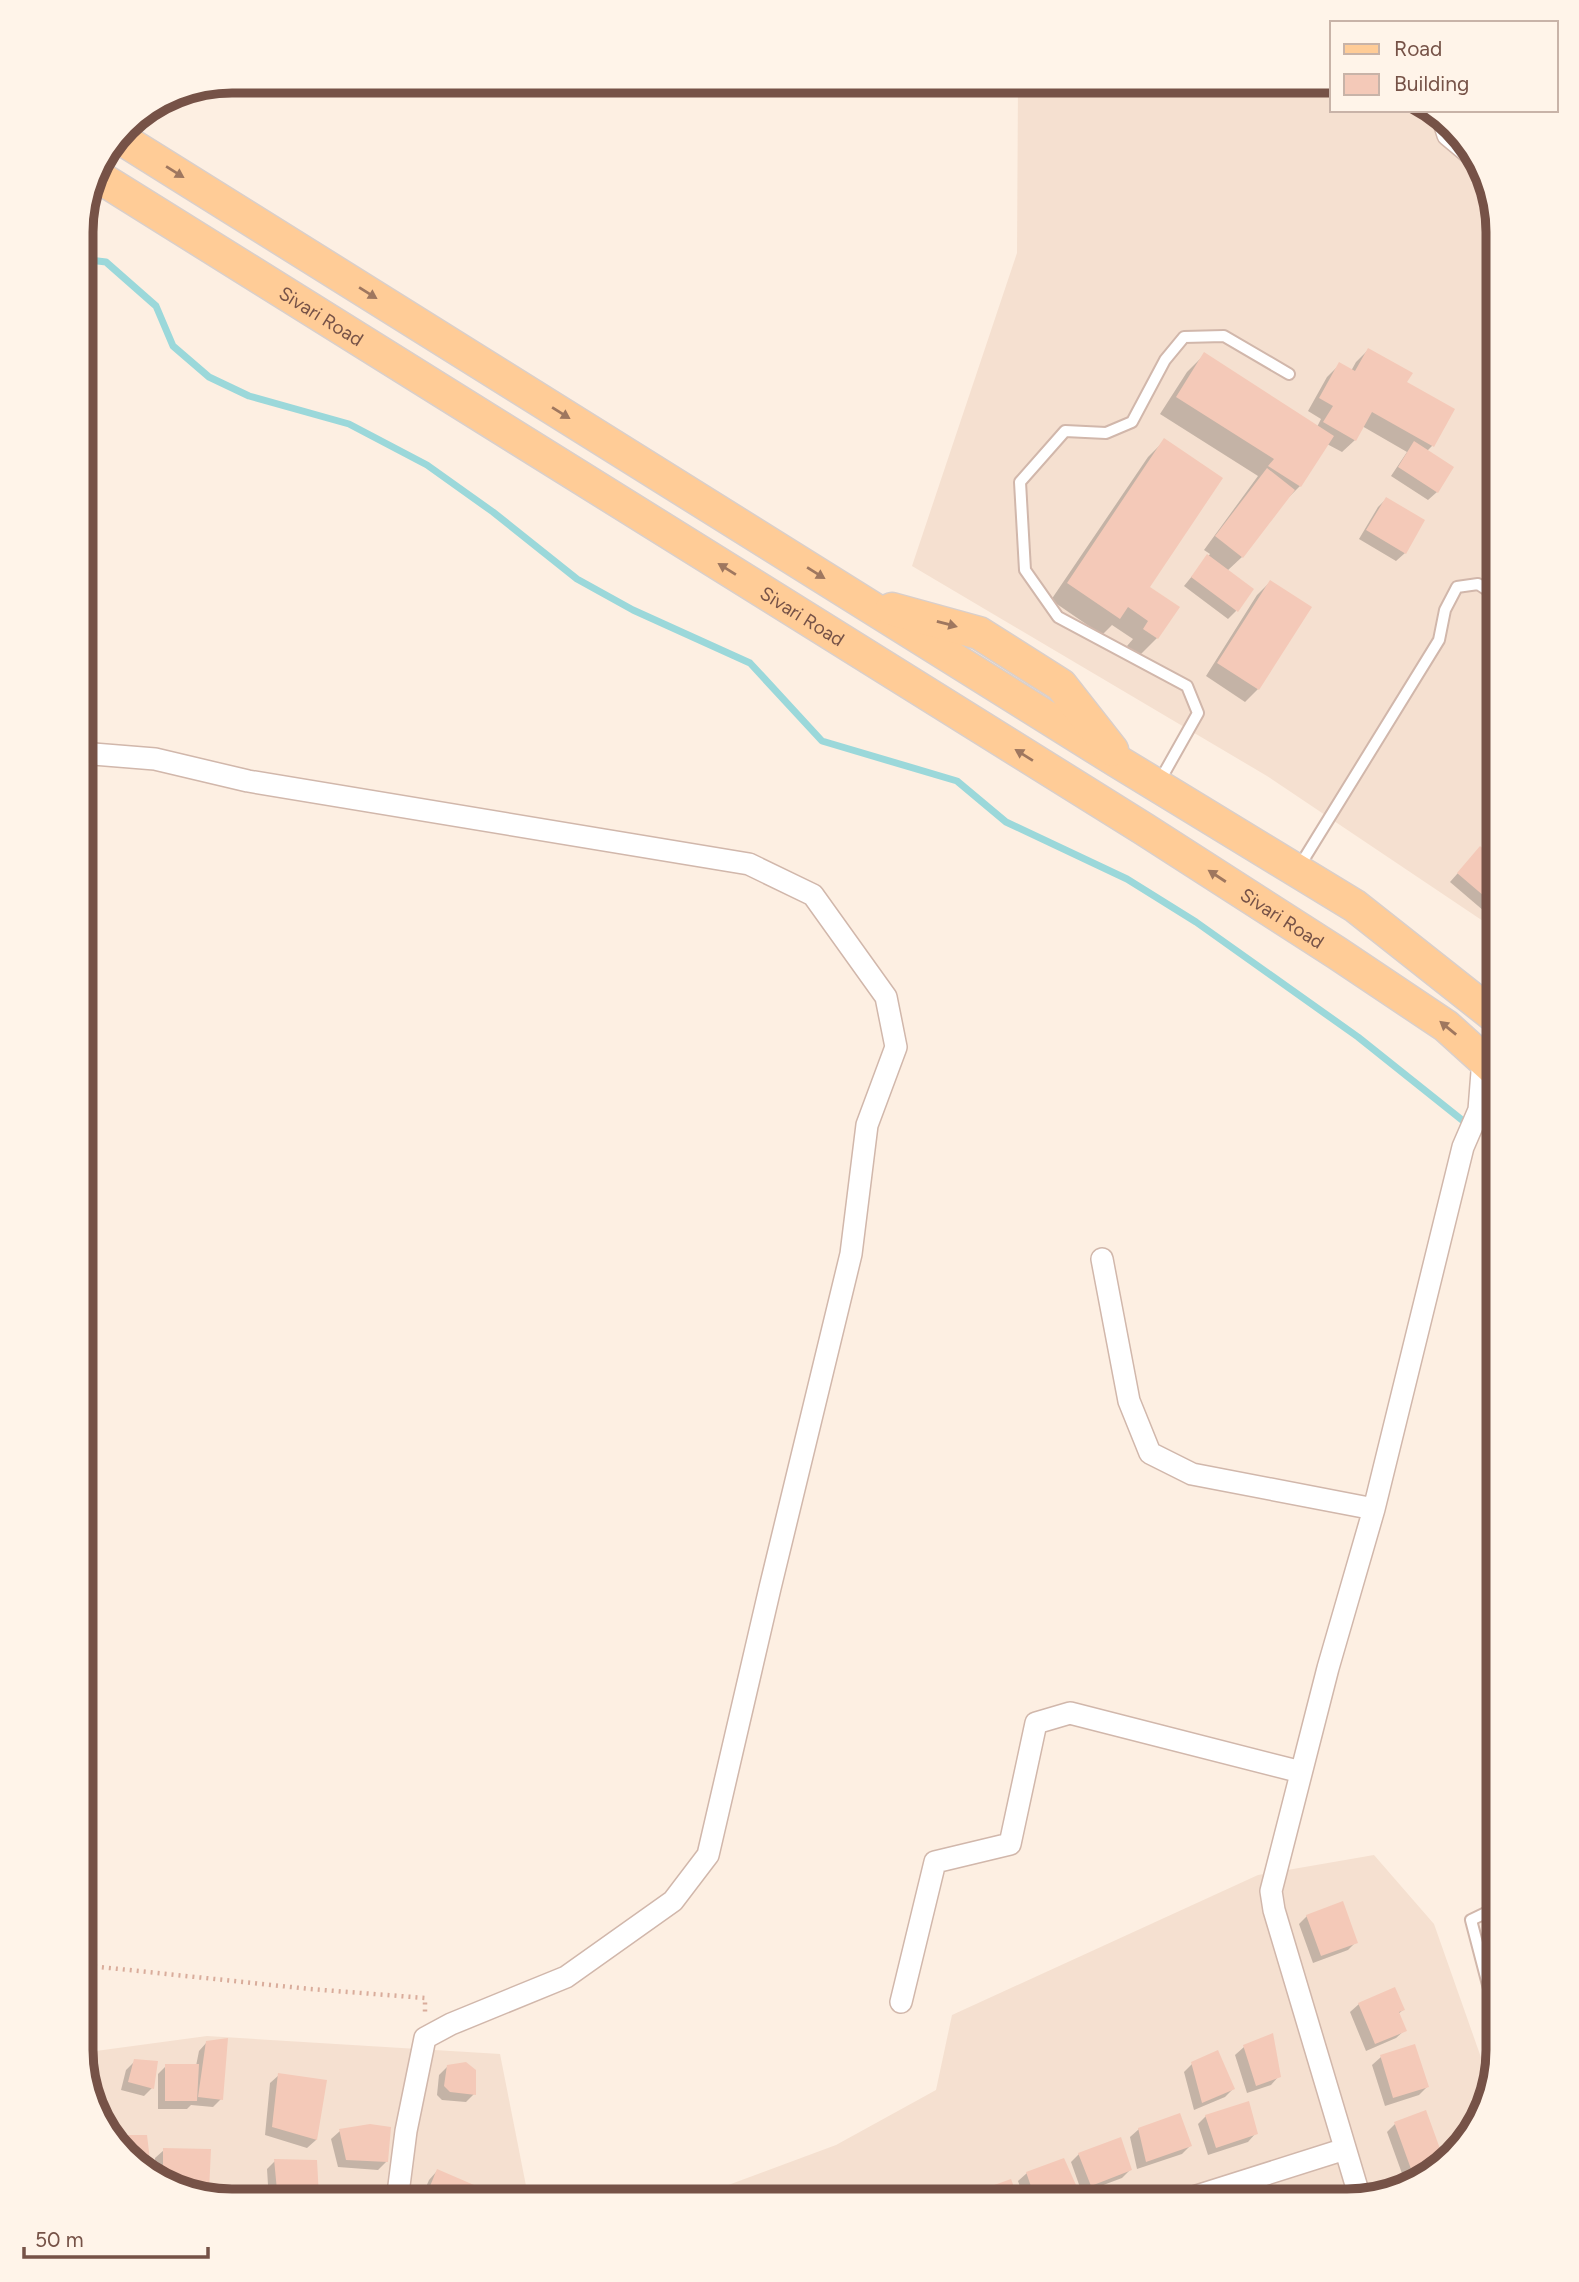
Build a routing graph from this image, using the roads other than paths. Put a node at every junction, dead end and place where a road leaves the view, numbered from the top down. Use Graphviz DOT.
graph roads {
  1 [pos="127,142"];
  2 [pos="103,180"];
  3 [pos="1289,374"];
  4 [pos="1486,589"];
  5 [pos="93,754"];
  6 [pos="1157,786"];
  7 [pos="1297,871"];
  8 [pos="1486,1008"];
  9 [pos="1486,1062"];
  10 [pos="1486,1112"];
  11 [pos="1102,1259"];
  12 [pos="1374,1508"];
  13 [pos="1301,1772"];
  14 [pos="1486,1913"];
  15 [pos="1486,1975"];
  16 [pos="901,2002"];
  17 [pos="1345,2149"];
  18 [pos="1357,2188"];
  19 [pos="399,2189"];
  20 [pos="1221,2189"];
  1 -- 6 [label="main road, one-way"];
  9 -- 2 [label="main road, Sivari Road, one-way"];
  3 -- 6 [label="lane"];
  4 -- 7 [label="lane"];
  5 -- 19 [label="street"];
  6 -- 7 [label="main road"];
  7 -- 8 [label="main road"];
  10 -- 12 [label="street"];
  11 -- 12 [label="street"];
  12 -- 13 [label="street"];
  13 -- 16 [label="street"];
  13 -- 17 [label="street"];
  14 -- 15 [label="lane"];
  17 -- 18 [label="street"];
  17 -- 20 [label="street"];
}
